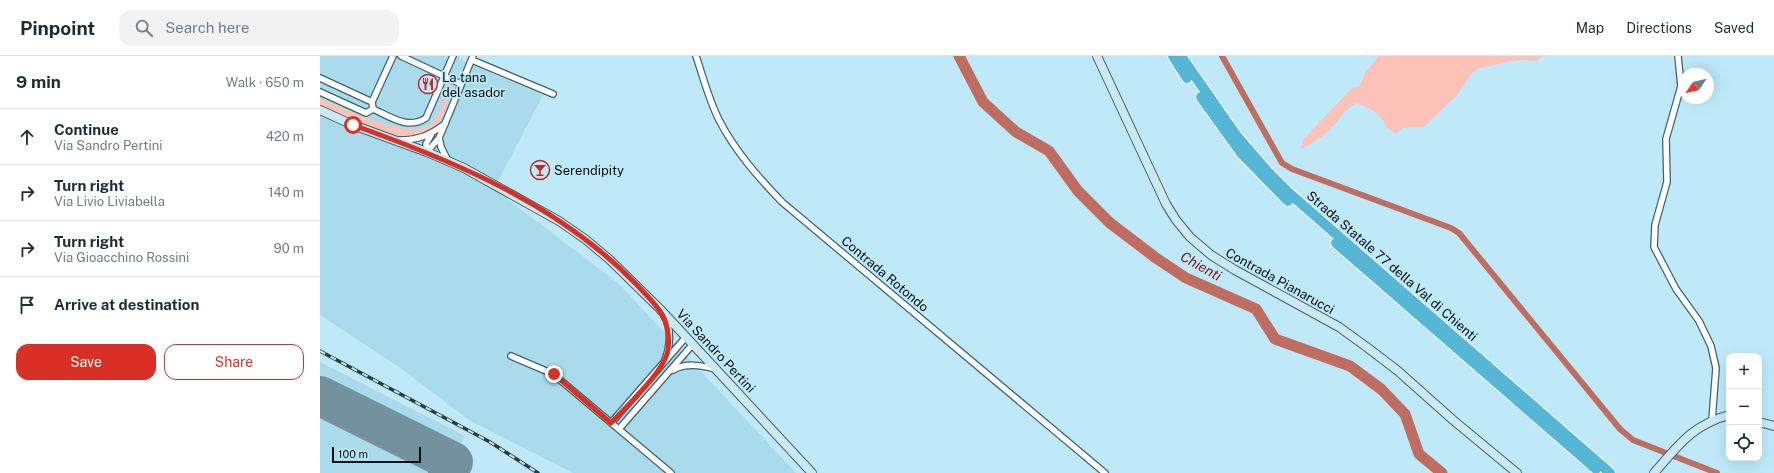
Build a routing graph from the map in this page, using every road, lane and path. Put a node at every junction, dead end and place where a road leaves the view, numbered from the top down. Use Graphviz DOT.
graph roads {
  1 [pos="393,56"];
  2 [pos="401,56"];
  3 [pos="453,56"];
  4 [pos="696,56"];
  5 [pos="1173,56"];
  6 [pos="1181,56"];
  7 [pos="1678,56"];
  8 [pos="1099,57"];
  9 [pos="472,58"];
  10 [pos="444,76"];
  11 [pos="320,78"];
  12 [pos="461,84"];
  13 [pos="320,92"];
  14 [pos="553,94"];
  15 [pos="372,102"];
  16 [pos="373,109"];
  17 [pos="320,110"];
  18 [pos="445,124"];
  19 [pos="431,134"];
  20 [pos="439,138"];
  21 [pos="396,140"];
  22 [pos="427,152"];
  23 [pos="448,161"];
  24 [pos="660,309"];
  25 [pos="686,337"];
  26 [pos="693,344"];
  27 [pos="511,356"];
  28 [pos="664,364"];
  29 [pos="717,370"];
  30 [pos="669,372"];
  31 [pos="640,390"];
  32 [pos="648,396"];
  33 [pos="1726,416"];
  34 [pos="1712,420"];
  35 [pos="611,423"];
  36 [pos="1762,423"];
  37 [pos="1774,426"];
  38 [pos="618,429"];
  39 [pos="671,473"];
  40 [pos="812,473"];
  41 [pos="1105,473"];
  42 [pos="1517,473"];
  43 [pos="1600,473"];
  44 [pos="1610,473"];
  45 [pos="1654,473"];
  1 -- 15 [label="street"];
  2 -- 10 [label="street"];
  3 -- 10 [label="street"];
  4 -- 41 [label="street, Contrada Rotondo"];
  5 -- 43 [label="highway, Strada Statale 77 della Val di Chienti"];
  6 -- 44 [label="highway, Strada Statale 77 della Val di Chienti"];
  7 -- 34 [label="street"];
  8 -- 42 [label="street, Contrada Pianarucci"];
  9 -- 12 [label="street"];
  9 -- 14 [label="street"];
  10 -- 12 [label="street"];
  10 -- 16 [label="street"];
  11 -- 15 [label="street"];
  12 -- 18 [label="street"];
  13 -- 16 [label="street"];
  15 -- 16 [label="street"];
  17 -- 21 [label="street, Via Sandro Pertini"];
  18 -- 19 [label="street"];
  18 -- 20 [label="street"];
  19 -- 21 [label="street"];
  19 -- 22 [label="street"];
  20 -- 22 [label="street"];
  20 -- 23 [label="street"];
  21 -- 22 [label="street, Via Sandro Pertini"];
  22 -- 23 [label="street, Via Sandro Pertini"];
  23 -- 24 [label="street, Via Sandro Pertini"];
  24 -- 25 [label="street, Via Sandro Pertini"];
  24 -- 28 [label="street"];
  25 -- 26 [label="street, Via Sandro Pertini"];
  25 -- 28 [label="street"];
  26 -- 29 [label="street, Via Sandro Pertini"];
  26 -- 30 [label="street"];
  27 -- 35 [label="street"];
  28 -- 31 [label="street"];
  29 -- 30 [label="street"];
  29 -- 40 [label="street, Via Sandro Pertini"];
  30 -- 32 [label="street"];
  31 -- 32 [label="street"];
  31 -- 35 [label="street"];
  32 -- 38 [label="street"];
  33 -- 34 [label="street"];
  34 -- 45 [label="street"];
  35 -- 38 [label="street"];
  36 -- 37 [label="street"];
  38 -- 39 [label="street"];
}
